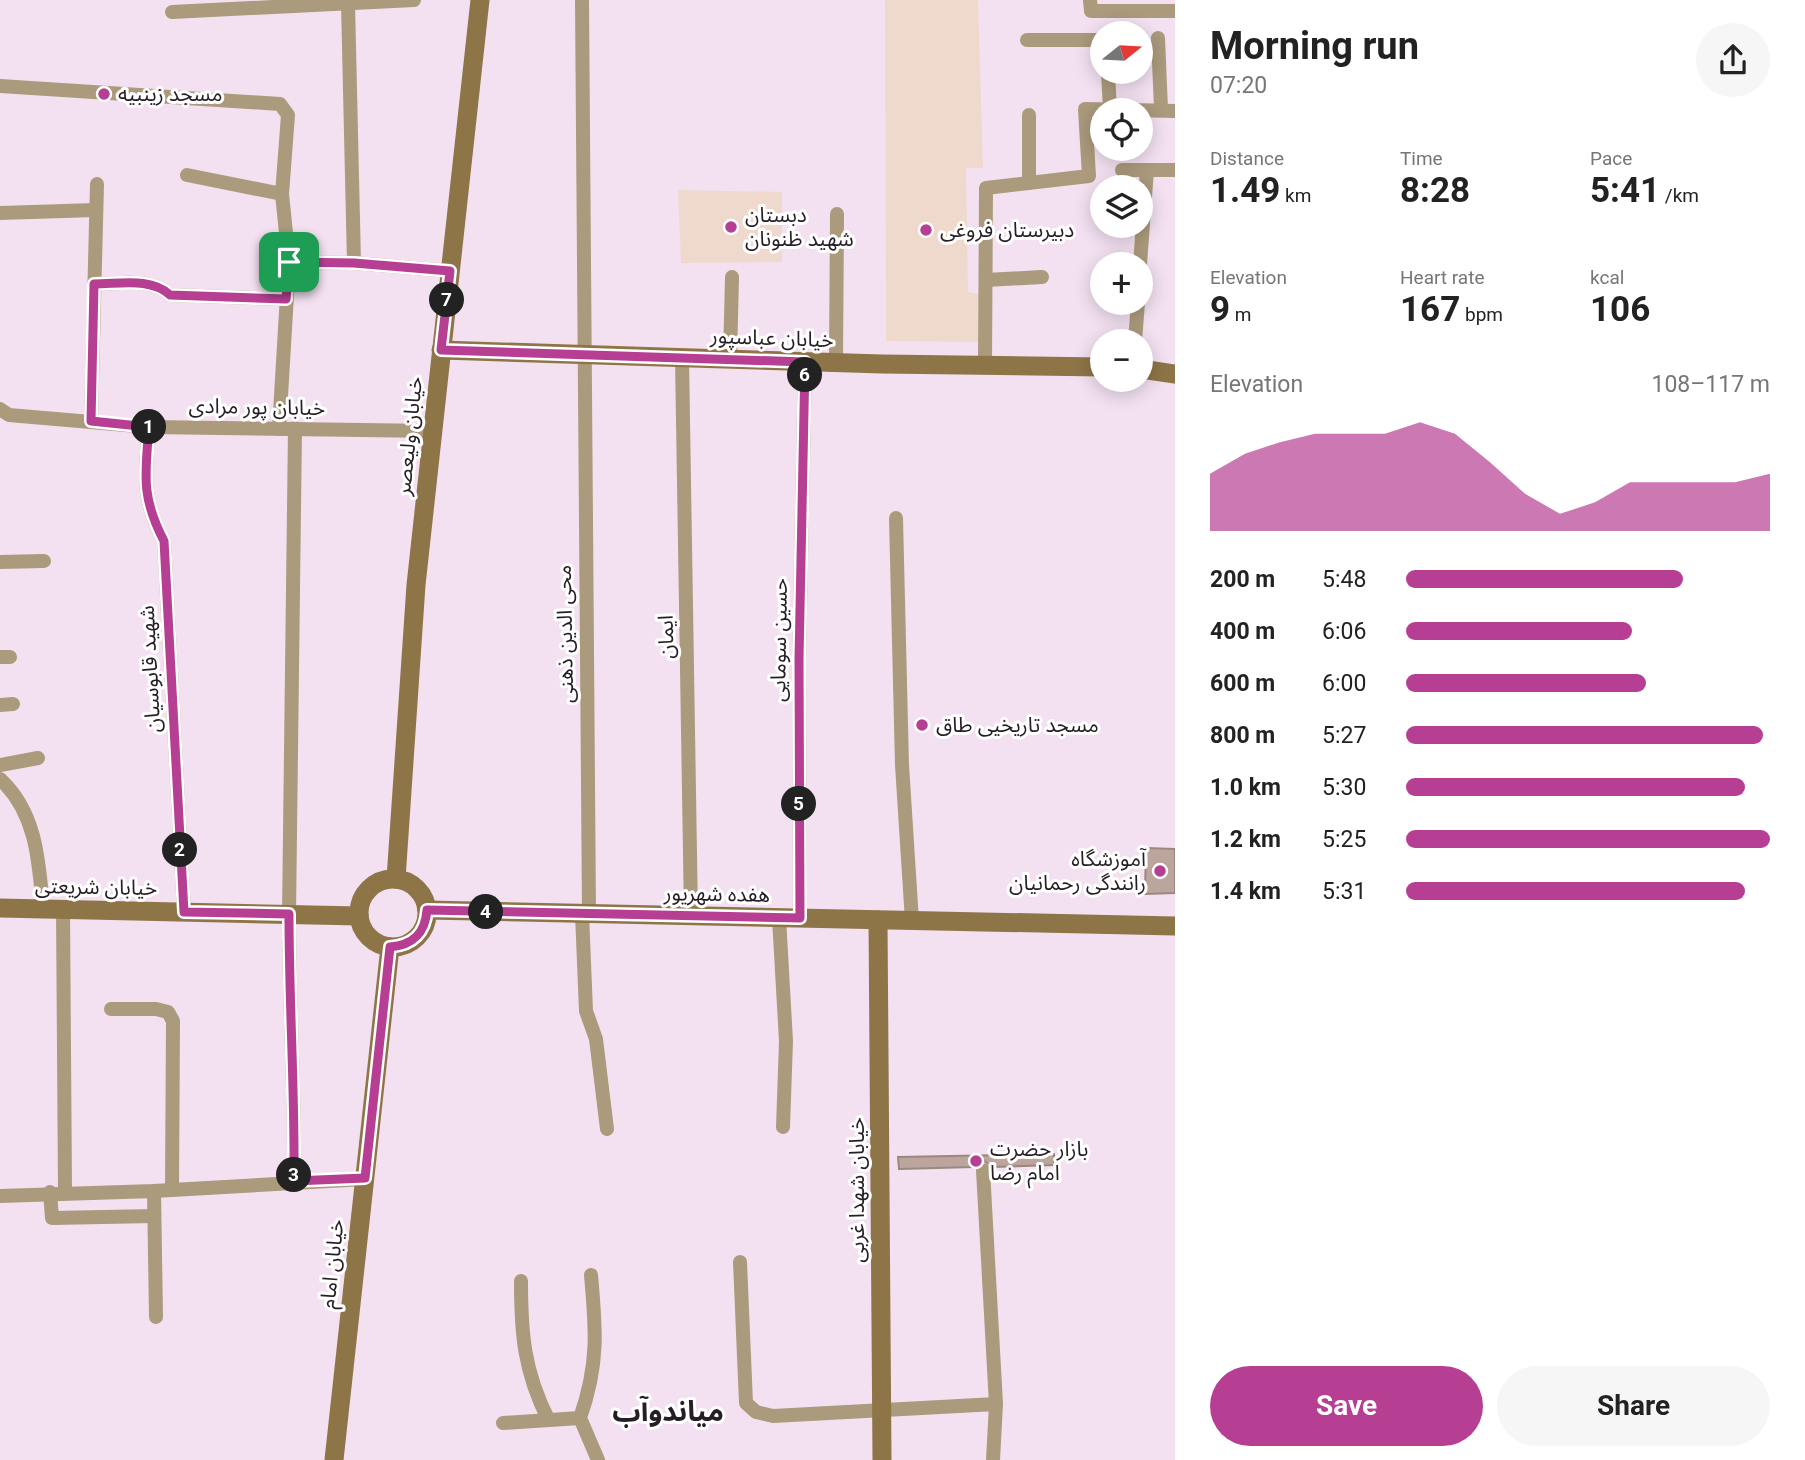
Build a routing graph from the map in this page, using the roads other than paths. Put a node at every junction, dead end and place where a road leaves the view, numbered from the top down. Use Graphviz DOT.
graph roads {
  1 [pos="414,0"];
  2 [pos="480,0"];
  3 [pos="582,0"];
  4 [pos="1090,0"];
  5 [pos="348,3"];
  6 [pos="1175,11"];
  7 [pos="172,12"];
  8 [pos="1158,38"];
  9 [pos="1027,40"];
  10 [pos="1090,40"];
  11 [pos="0,86"];
  12 [pos="1090,110"];
  13 [pos="1168,110"];
  14 [pos="1029,115"];
  15 [pos="1122,170"];
  16 [pos="1147,170"];
  17 [pos="1175,170"];
  18 [pos="187,175"];
  19 [pos="1029,183"];
  20 [pos="97,184"];
  21 [pos="282,194"];
  22 [pos="96,211"];
  23 [pos="0,213"];
  24 [pos="837,214"];
  25 [pos="1141,252"];
  26 [pos="289,262"];
  27 [pos="354,263"];
  28 [pos="450,271"];
  29 [pos="732,277"];
  30 [pos="1042,277"];
  31 [pos="986,280"];
  32 [pos="94,284"];
  33 [pos="286,299"];
  34 [pos="441,350"];
  35 [pos="583,355"];
  36 [pos="682,358"];
  37 [pos="730,359"];
  38 [pos="805,362"];
  39 [pos="836,363"];
  40 [pos="985,366"];
  41 [pos="1090,367"];
  42 [pos="1153,371"];
  43 [pos="1175,374"];
  44 [pos="0,409"];
  45 [pos="91,421"];
  46 [pos="149,427"];
  47 [pos="295,428"];
  48 [pos="279,429"];
  49 [pos="432,431"];
  50 [pos="896,518"];
  51 [pos="44,561"];
  52 [pos="0,562"];
  53 [pos="38,758"];
  54 [pos="0,765"];
  55 [pos="0,779"];
  56 [pos="396,879"];
  57 [pos="0,908"];
  58 [pos="43,909"];
  59 [pos="63,909"];
  60 [pos="427,910"];
  61 [pos="184,912"];
  62 [pos="289,914"];
  63 [pos="586,914"];
  64 [pos="359,916"];
  65 [pos="691,916"];
  66 [pos="779,918"];
  67 [pos="800,918"];
  68 [pos="878,920"];
  69 [pos="912,921"];
  70 [pos="1175,926"];
  71 [pos="390,947"];
  72 [pos="111,1009"];
  73 [pos="783,1127"];
  74 [pos="607,1129"];
  75 [pos="983,1170"];
  76 [pos="365,1178"];
  77 [pos="294,1181"];
  78 [pos="172,1190"];
  79 [pos="154,1191"];
  80 [pos="57,1192"];
  81 [pos="0,1196"];
  82 [pos="154,1216"];
  83 [pos="740,1262"];
  84 [pos="592,1275"];
  85 [pos="521,1281"];
  86 [pos="156,1317"];
  87 [pos="996,1404"];
  88 [pos="881,1410"];
  89 [pos="580,1418"];
  90 [pos="548,1419"];
  91 [pos="503,1423"];
  92 [pos="334,1460"];
  93 [pos="598,1460"];
  94 [pos="882,1460"];
  95 [pos="993,1460"];
  1 -- 5 [label="street"];
  2 -- 28 [label="main road, خیابان ولیعصر"];
  3 -- 35 [label="street, محی الدین ذهنی"];
  4 -- 6 [label="street"];
  5 -- 7 [label="street"];
  5 -- 27 [label="street"];
  8 -- 13 [label="street"];
  9 -- 10 [label="street"];
  11 -- 21 [label="street"];
  12 -- 19 [label="street"];
  14 -- 19 [label="street"];
  15 -- 16 [label="street"];
  16 -- 17 [label="street"];
  16 -- 25 [label="street"];
  18 -- 21 [label="street"];
  19 -- 31 [label="street"];
  20 -- 22 [label="street"];
  21 -- 26 [label="street"];
  22 -- 23 [label="street"];
  22 -- 32 [label="street"];
  24 -- 39 [label="street"];
  26 -- 27 [label="street"];
  26 -- 33 [label="street"];
  27 -- 28 [label="street"];
  28 -- 34 [label="main road, خیابان ولیعصر"];
  29 -- 37 [label="street"];
  30 -- 31 [label="street"];
  31 -- 40 [label="street"];
  32 -- 33 [label="street"];
  32 -- 45 [label="street"];
  33 -- 48 [label="street"];
  34 -- 35 [label="main road, خیابان عباسپور"];
  34 -- 49 [label="main road, خیابان ولیعصر"];
  35 -- 36 [label="main road, خیابان عباسپور"];
  35 -- 63 [label="street, محی الدین ذهنی"];
  36 -- 37 [label="main road, خیابان عباسپور"];
  36 -- 65 [label="street, ایمان"];
  37 -- 38 [label="main road, خیابان عباسپور"];
  38 -- 39 [label="main road, خیابان عباسپور"];
  38 -- 67 [label="street, حسین سومایی"];
  39 -- 40 [label="main road, خیابان عباسپور"];
  40 -- 41 [label="main road, خیابان عباسپور"];
  42 -- 43 [label="main road"];
  44 -- 45 [label="street, خیابان پور مرادی"];
  45 -- 46 [label="street, خیابان پور مرادی"];
  46 -- 48 [label="street, خیابان پور مرادی"];
  46 -- 61 [label="street, شهید قابوسیان"];
  47 -- 48 [label="street, خیابان پور مرادی"];
  47 -- 49 [label="street, خیابان پور مرادی"];
  47 -- 62 [label="street"];
  49 -- 56 [label="main road, خیابان ولیعصر"];
  50 -- 69 [label="street"];
  51 -- 52 [label="street"];
  53 -- 54 [label="street"];
  55 -- 58 [label="street"];
  56 -- 60 [label="main road"];
  56 -- 64 [label="main road"];
  57 -- 58 [label="main road, خیابان شریعتی"];
  58 -- 59 [label="main road, خیابان شریعتی"];
  59 -- 61 [label="main road, خیابان شریعتی"];
  59 -- 80 [label="street"];
  60 -- 63 [label="main road, هفده شهریور"];
  60 -- 71 [label="main road"];
  61 -- 62 [label="main road, خیابان شریعتی"];
  62 -- 64 [label="main road, خیابان شریعتی"];
  62 -- 77 [label="street"];
  63 -- 65 [label="main road, هفده شهریور"];
  63 -- 74 [label="street, محی الدین ذهنی"];
  64 -- 71 [label="main road"];
  65 -- 66 [label="main road, هفده شهریور"];
  66 -- 67 [label="main road, هفده شهریور"];
  66 -- 73 [label="street"];
  67 -- 68 [label="main road, هفده شهریور"];
  68 -- 69 [label="main road, هفده شهریور"];
  68 -- 88 [label="main road, خیابان شهدا غربی"];
  69 -- 70 [label="main road, هفده شهریور"];
  71 -- 76 [label="main road, خیابان امام"];
  72 -- 78 [label="street"];
  75 -- 87 [label="street"];
  76 -- 77 [label="street"];
  76 -- 92 [label="main road, خیابان امام"];
  77 -- 78 [label="street"];
  78 -- 79 [label="street"];
  79 -- 80 [label="street"];
  79 -- 82 [label="street"];
  80 -- 81 [label="street"];
  80 -- 82 [label="street"];
  82 -- 86 [label="street"];
  83 -- 88 [label="street"];
  84 -- 89 [label="street"];
  85 -- 90 [label="street"];
  87 -- 88 [label="street"];
  87 -- 95 [label="street"];
  88 -- 94 [label="main road, خیابان شهدا غربی"];
  89 -- 90 [label="street"];
  89 -- 93 [label="street"];
  90 -- 91 [label="street"];
}
